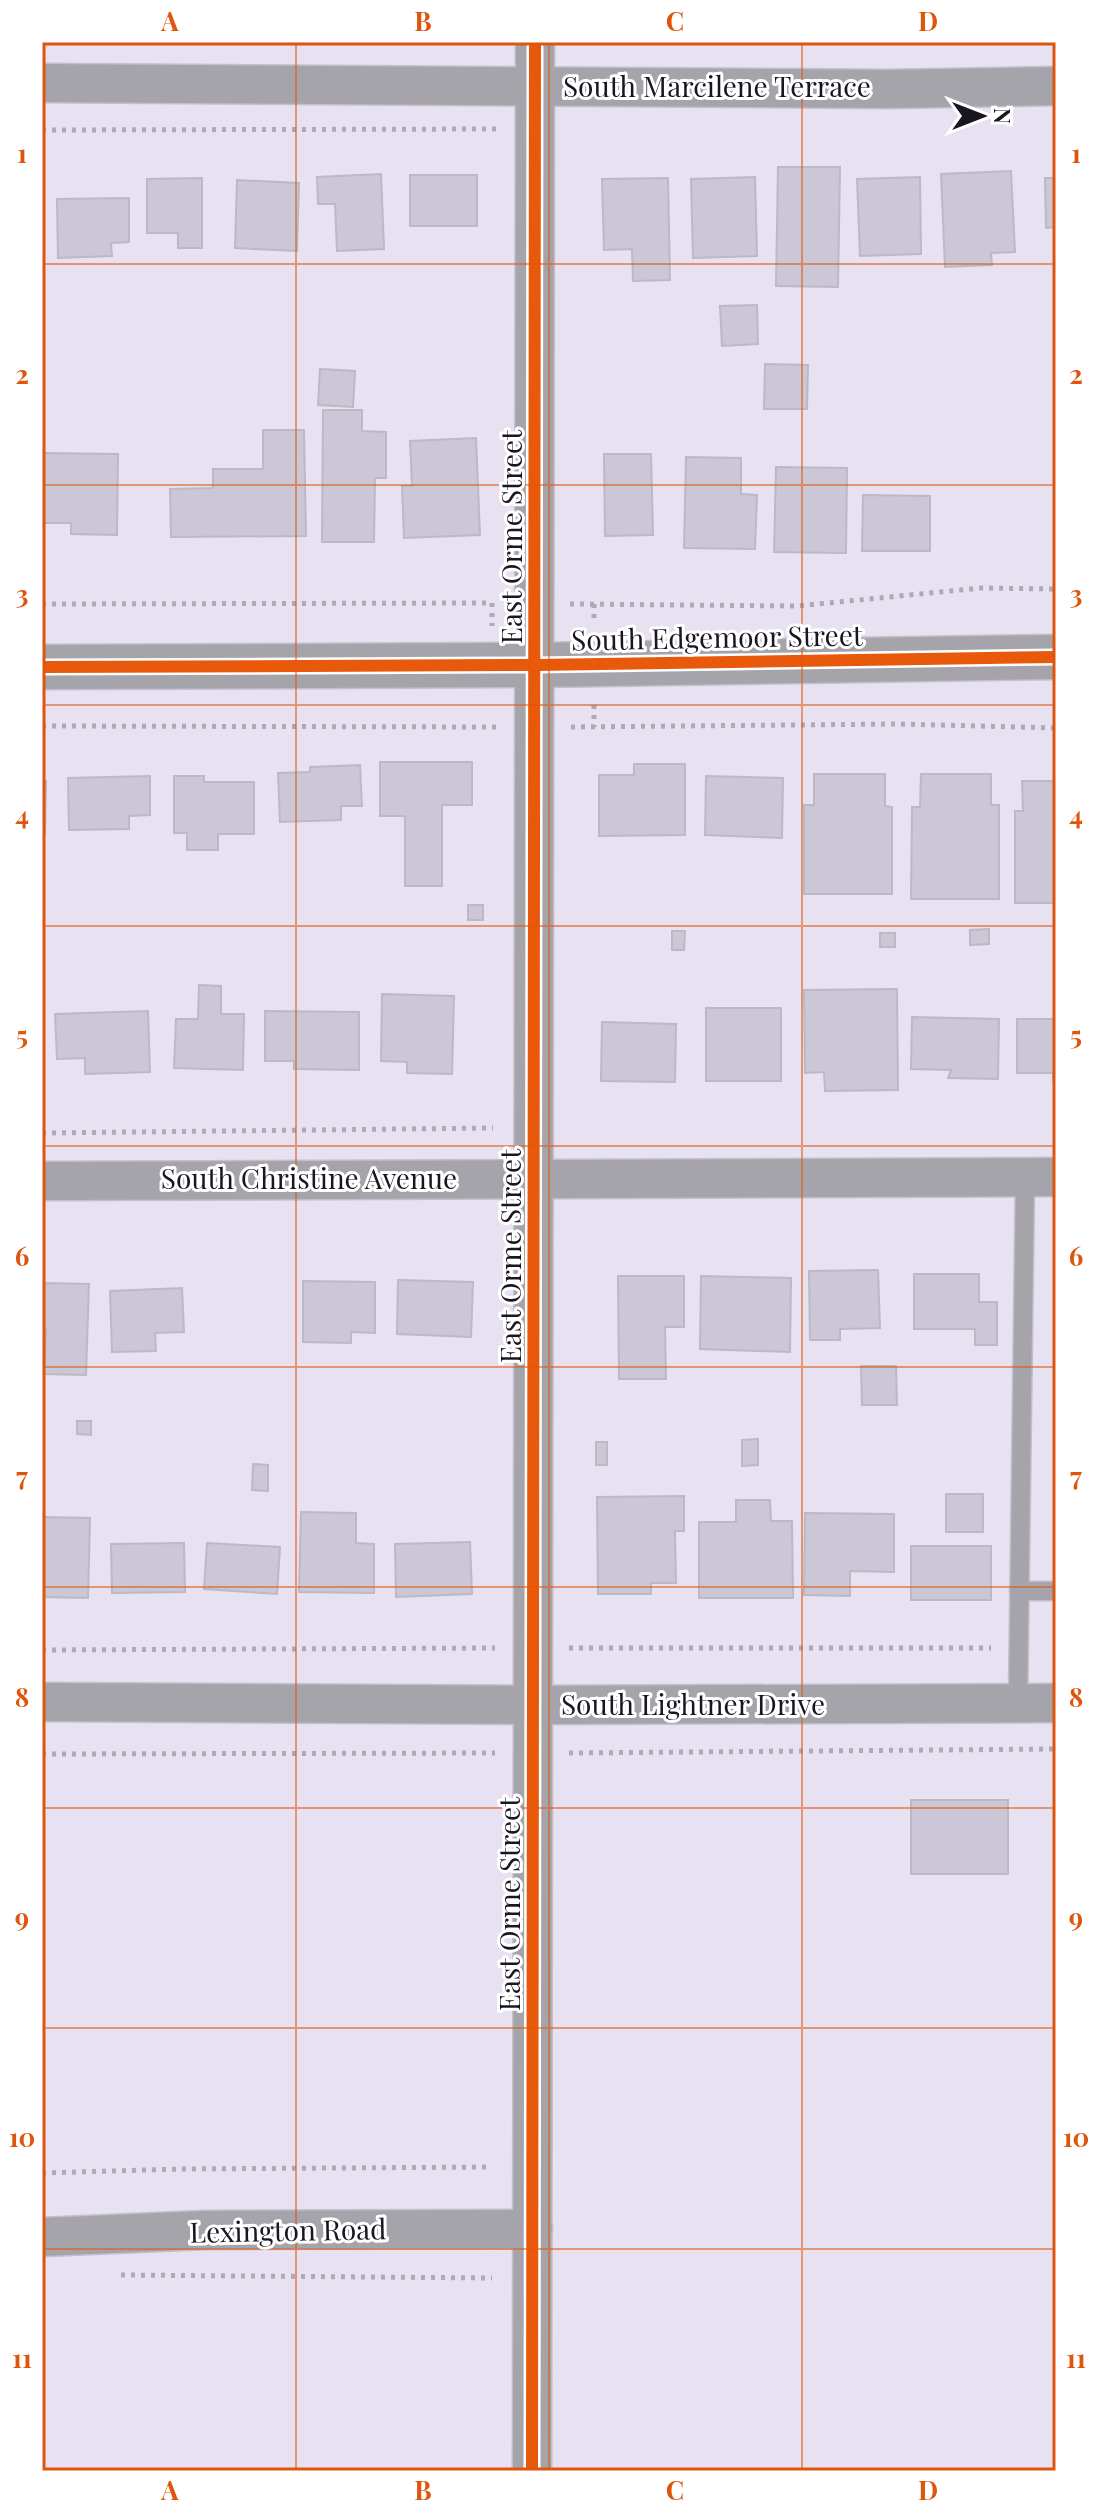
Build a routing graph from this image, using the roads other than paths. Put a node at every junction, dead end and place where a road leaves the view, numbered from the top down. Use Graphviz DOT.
graph roads {
  1 [pos="535,42"];
  2 [pos="42,83"];
  3 [pos="535,86"];
  4 [pos="1056,86"];
  5 [pos="1056,657"];
  6 [pos="536,665"];
  7 [pos="42,667"];
  8 [pos="1040,1177"];
  9 [pos="535,1178"];
  10 [pos="42,1181"];
  11 [pos="1019,1591"];
  12 [pos="1056,1591"];
  13 [pos="42,1702"];
  14 [pos="1018,1703"];
  15 [pos="1056,1703"];
  16 [pos="534,1705"];
  17 [pos="533,2229"];
  18 [pos="42,2237"];
  19 [pos="532,2471"];
  1 -- 3 [label="street, East Orme Street"];
  2 -- 3 [label="street, South Marcilene Terrace"];
  3 -- 4 [label="street, South Marcilene Terrace"];
  3 -- 6 [label="street, East Orme Street"];
  5 -- 6 [label="street, South Edgemoor Street"];
  6 -- 7 [label="street, South Edgemoor Street"];
  6 -- 9 [label="street, East Orme Street"];
  8 -- 9 [label="street, South Christine Avenue"];
  8 -- 11 [label="lane"];
  9 -- 10 [label="street, South Christine Avenue"];
  9 -- 16 [label="street, East Orme Street"];
  11 -- 12 [label="lane"];
  11 -- 14 [label="lane"];
  13 -- 16 [label="street, South Lightner Drive"];
  14 -- 15 [label="street, South Lightner Drive"];
  14 -- 16 [label="street, South Lightner Drive"];
  16 -- 17 [label="street, East Orme Street"];
  17 -- 18 [label="street, Lexington Road"];
  17 -- 19 [label="street, East Orme Street"];
}
